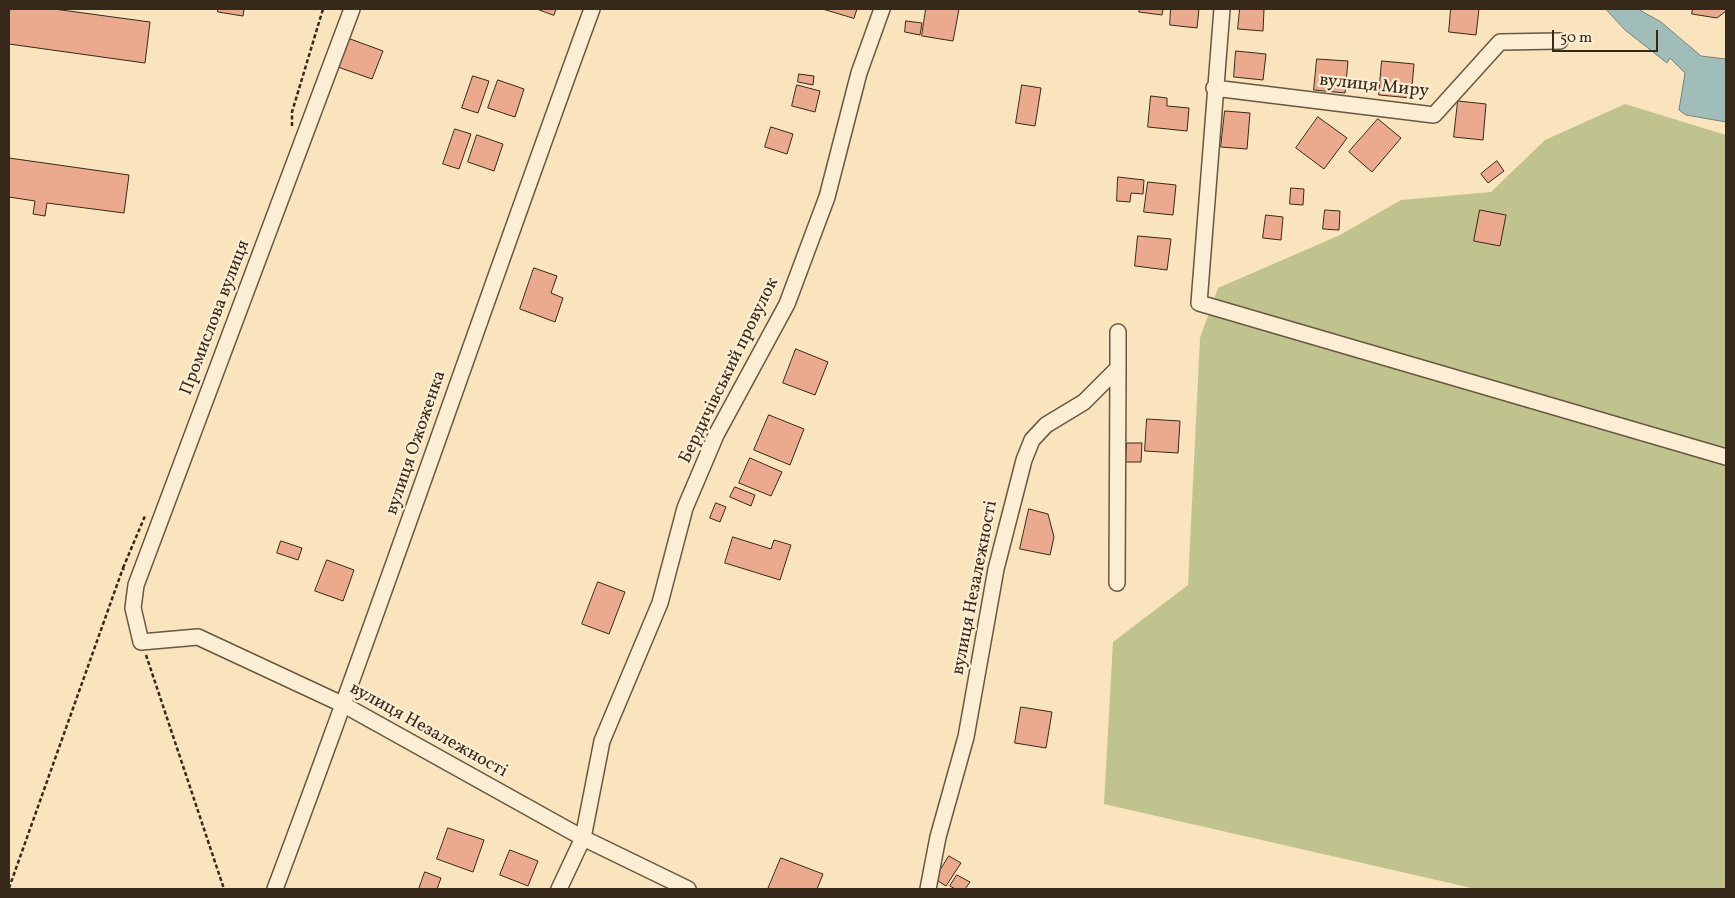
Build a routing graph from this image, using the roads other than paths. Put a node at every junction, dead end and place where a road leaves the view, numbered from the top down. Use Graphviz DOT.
graph roads {
  1 [pos="352,9"];
  2 [pos="592,9"];
  3 [pos="882,9"];
  4 [pos="1222,9"];
  5 [pos="1560,41"];
  6 [pos="1214,88"];
  7 [pos="1118,332"];
  8 [pos="1118,368"];
  9 [pos="1726,457"];
  10 [pos="1117,583"];
  11 [pos="141,642"];
  12 [pos="344,705"];
  13 [pos="583,838"];
  14 [pos="276,889"];
  15 [pos="559,889"];
  16 [pos="688,889"];
  17 [pos="928,889"];
  1 -- 11 [label="street, Промислова вулиця"];
  2 -- 12 [label="street, вулиця Ожоженка"];
  3 -- 13 [label="street, Бердичівський провулок"];
  4 -- 6 [label="street"];
  5 -- 6 [label="street, вулиця Миру"];
  6 -- 9 [label="street"];
  7 -- 8 [label="street"];
  8 -- 10 [label="street"];
  8 -- 17 [label="street, вулиця Незалежності"];
  11 -- 12 [label="street, вулиця Незалежності"];
  12 -- 13 [label="street, вулиця Незалежності"];
  12 -- 14 [label="street, вулиця Ожоженка"];
  13 -- 15 [label="street, Бердичівський провулок"];
  13 -- 16 [label="street, вулиця Незалежності"];
}
